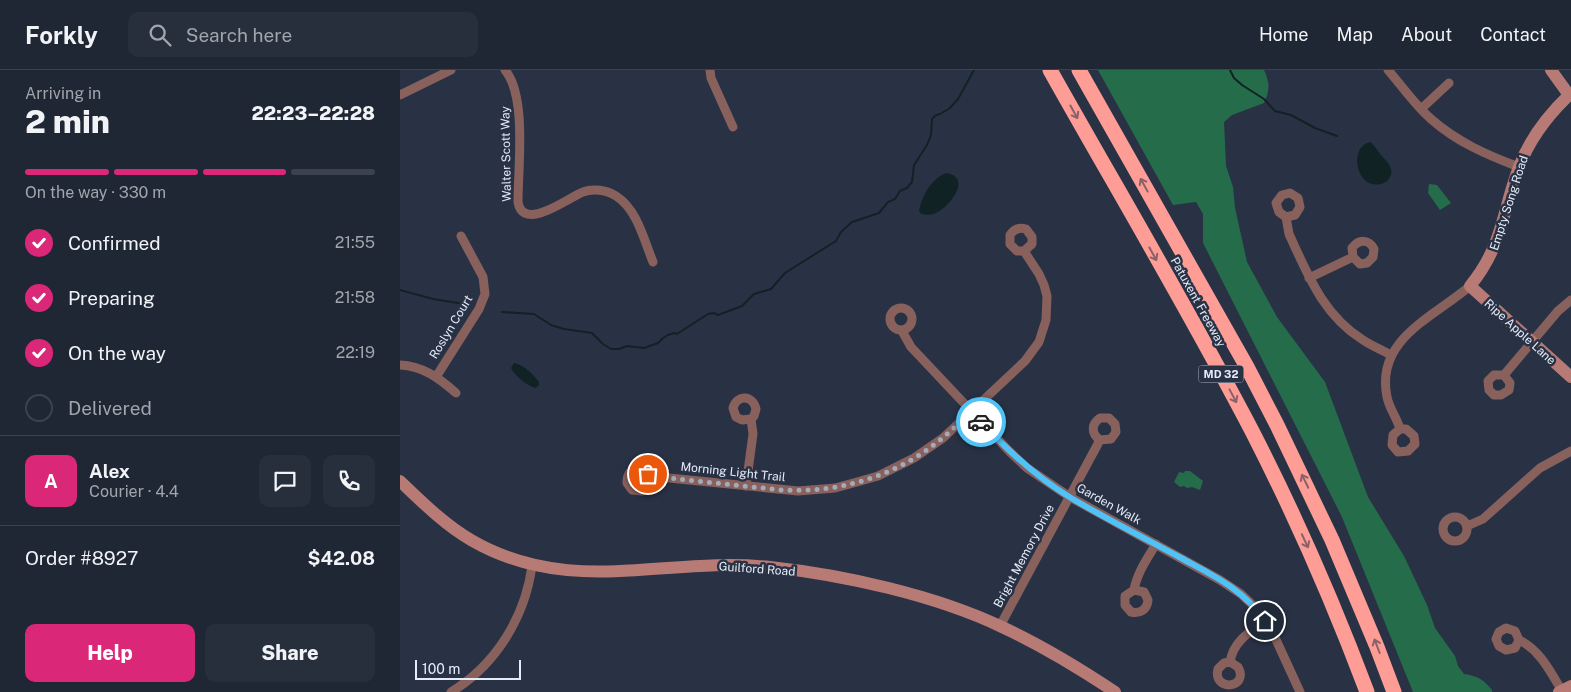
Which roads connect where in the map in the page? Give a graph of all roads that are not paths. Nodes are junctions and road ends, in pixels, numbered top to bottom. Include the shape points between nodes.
1 (451, 70) edge
2 (505, 70) edge
3 (710, 70) edge
4 (1050, 70) edge
5 (1079, 70) edge
6 (1388, 70) edge
7 (1551, 70) edge
8 (1449, 83) dead end
9 (400, 95) edge
10 (1570, 96) edge
11 (1421, 109) junction
12 (733, 127) dead end
13 (1519, 167) junction
14 (1286, 217) dead end
15 (461, 236) dead end
16 (1024, 251) dead end
17 (1353, 257) dead end
18 (653, 262) dead end
19 (1309, 278) junction
20 (1470, 286) junction
21 (1571, 300) edge
22 (902, 331) dead end
23 (1532, 343) junction
24 (1391, 354) junction
25 (400, 365) edge
26 (1504, 375) dead end
27 (436, 376) junction
28 (1571, 378) edge
29 (456, 393) dead end
30 (971, 412) junction
31 (751, 419) dead end
32 (1400, 429) dead end
33 (1100, 440) dead end
34 (1571, 451) edge
35 (649, 476) dead end
36 (400, 481) edge
37 (746, 486) junction
38 (1070, 497) junction
39 (1467, 526) dead end
40 (1156, 544) junction
41 (532, 566) junction
42 (1134, 590) dead end
43 (1265, 621) junction
44 (1000, 626) junction
45 (1519, 640) dead end
46 (1230, 662) dead end
47 (1564, 690) edge
48 (451, 692) edge
49 (1116, 692) edge
50 (1300, 692) edge
51 (1367, 692) edge
52 (1394, 692) edge

1 - 9 street
2 - 18 street, Walter Scott Way via 514,86 519,106 518,202 521,210 533,215 560,206 590,190 615,194 632,212
3 - 12 street via 710,78
4 -> 51 highway, Patuxent Freeway / MD 32 via 1254,434 1323,582
52 -> 5 highway, Patuxent Freeway / MD 32 via 1339,556 1277,425
6 - 11 street
7 - 10 main road
8 - 11 street
10 - 13 main road, Empty Song Road via 1539,128
11 - 13 street via 1466,144
13 - 20 main road, Empty Song Road via 1497,244
14 - 19 street via 1289,234
15 - 27 street, Roslyn Court via 483,277 485,294
16 - 30 street, Morning Light Trail via 1047,296 1043,332 1025,362
17 - 19 street
19 - 24 street via 1317,294 1338,319 1364,340
20 - 23 main road, Ripe Apple Lane
20 - 24 street, Empty Song Road via 1407,334
21 - 23 street
22 - 30 street, Garden Walk via 911,347
23 - 26 street
23 - 28 main road, Ripe Apple Lane
24 - 32 street, Empty Song Road via 1386,390
25 - 27 street via 426,370
27 - 29 street
30 - 37 street, Morning Light Trail via 930,448 878,476 815,490
30 - 38 street, Garden Walk via 1027,468
31 - 37 street via 753,434
33 - 38 street, Bright Memory Drive
34 - 39 street via 1540,468 1483,519
35 - 37 street, Morning Light Trail
36 - 41 main road, Guilford Road via 462,535 498,554
38 - 40 street, Garden Walk
38 - 44 street, Bright Memory Drive
40 - 42 street via 1138,574
40 - 43 street, Garden Walk via 1236,590 1251,602
41 - 44 main road, Guilford Road via 591,573 735,565 789,569 896,590
41 - 48 street via 527,591 510,631 482,668
43 - 46 street via 1238,642
43 - 50 street, Garden Walk
44 - 49 main road, Guilford Road
45 - 47 street via 1538,653

